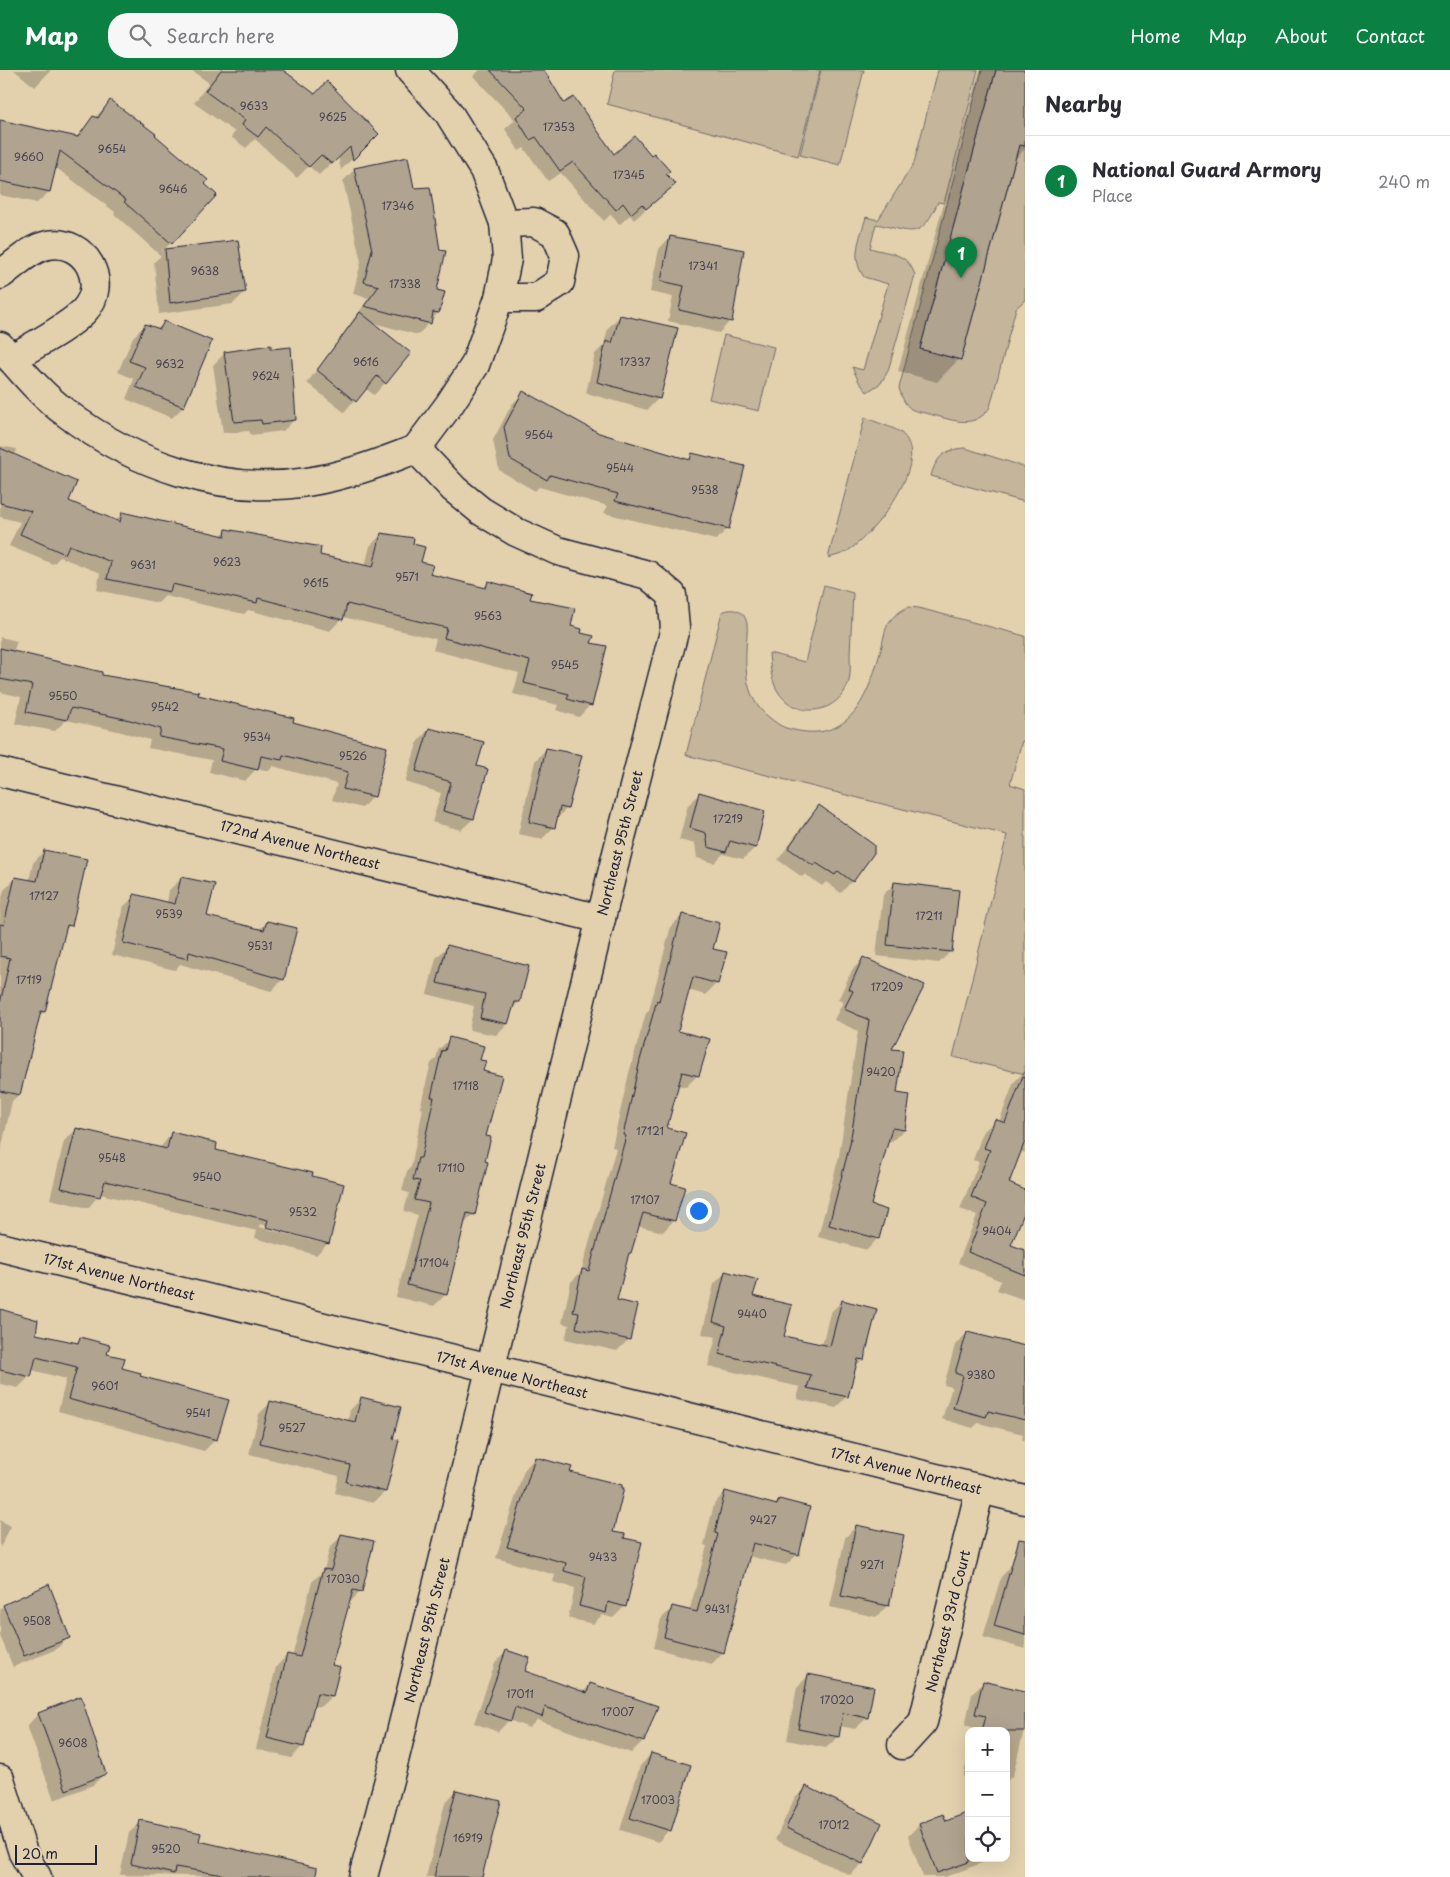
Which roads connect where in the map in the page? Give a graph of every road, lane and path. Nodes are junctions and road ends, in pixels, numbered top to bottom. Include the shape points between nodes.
1 (410, 70) edge
2 (504, 223) junction
3 (0, 275) edge
4 (499, 298) junction
5 (6, 352) edge
6 (416, 449) junction
7 (0, 772) edge
8 (601, 919) junction
9 (0, 1248) edge
10 (490, 1370) junction
11 (980, 1489) junction
12 (1025, 1500) edge
13 (902, 1745) dead end
14 (0, 1779) edge
15 (37, 1877) edge
16 (364, 1877) edge

1 - 2 street via 448,112 484,170
2 - 4 street via 507,259
2 - 4 street via 534,222 555,233 565,256 560,282 536,298
3 - 5 street via 37,248 59,244 70,246 87,260 95,280 94,291 85,310
4 - 6 street via 475,365
5 - 6 street via 64,412 92,432 121,448 186,474 225,482 265,485 306,482 354,472
6 - 8 street, Northeast 95th Street via 454,489 481,511 516,532 558,551 648,575 672,595 676,628
7 - 8 street, 172nd Avenue Northeast
8 - 10 street, Northeast 95th Street
9 - 10 street, 171st Avenue Northeast
10 - 11 street, 171st Avenue Northeast
10 - 16 street, Northeast 95th Street
11 - 12 street, 171st Avenue Northeast
11 - 13 street, Northeast 93rd Court via 923,1722
14 - 15 street via 23,1853

